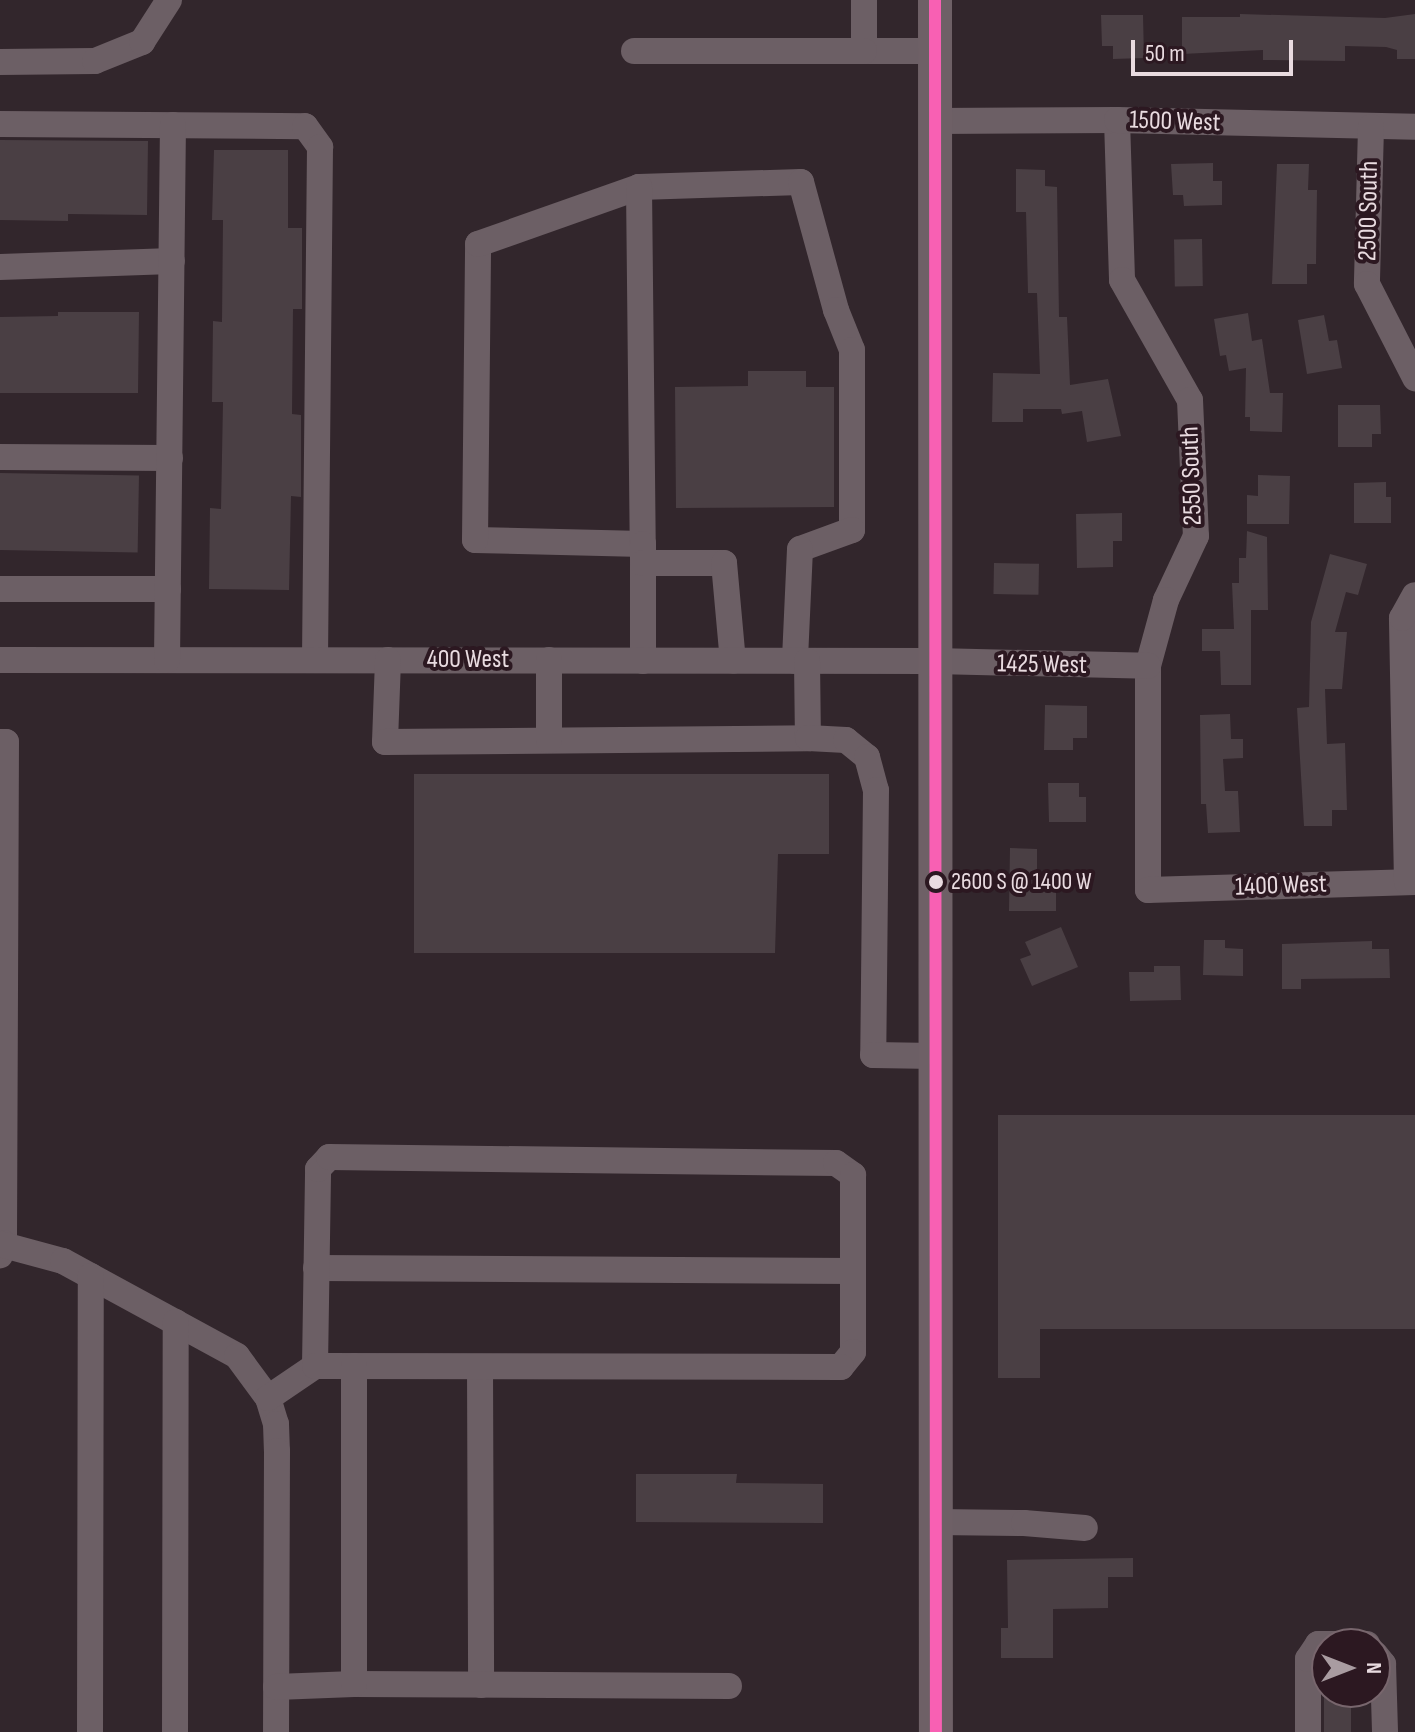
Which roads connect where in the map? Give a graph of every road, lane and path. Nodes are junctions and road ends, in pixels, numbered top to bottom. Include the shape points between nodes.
1 (169, 0) edge
2 (864, 0) edge
3 (935, 0) edge
4 (634, 51) dead end
5 (864, 51) junction
6 (935, 51) junction
7 (0, 62) edge
8 (1117, 120) junction
9 (935, 121) junction
10 (0, 124) edge
11 (173, 125) junction
12 (1371, 127) junction
13 (1415, 127) edge
14 (639, 187) junction
15 (172, 261) junction
16 (0, 267) edge
17 (1415, 378) edge
18 (0, 457) edge
19 (170, 458) junction
20 (643, 554) junction
21 (0, 589) edge
22 (168, 589) junction
23 (1415, 595) edge
24 (0, 660) edge
25 (167, 660) junction
26 (315, 660) junction
27 (388, 660) junction
28 (549, 660) junction
29 (643, 661) junction
30 (733, 661) junction
31 (801, 661) junction
32 (935, 661) junction
33 (1148, 666) junction
34 (808, 738) junction
35 (549, 740) junction
36 (0, 742) edge
37 (1411, 882) edge
38 (1148, 890) joint
39 (935, 1056) junction
40 (1, 1247) edge
41 (316, 1268) junction
42 (853, 1271) junction
43 (91, 1276) junction
44 (176, 1322) junction
45 (315, 1366) junction
46 (354, 1366) junction
47 (480, 1367) junction
48 (268, 1398) junction
49 (936, 1522) junction
50 (1085, 1528) dead end
51 (1311, 1654) edge
52 (354, 1684) junction
53 (481, 1685) junction
54 (729, 1686) dead end
55 (276, 1687) junction
56 (1384, 1708) edge
57 (90, 1732) edge
58 (175, 1732) edge
59 (276, 1732) edge
60 (936, 1732) edge
61 (1308, 1732) edge
62 (1385, 1732) edge

1 - 7 street via 142,42 95,61
2 - 5 street
3 - 6 main road
4 - 5 street
5 - 6 street
6 - 9 main road
8 - 9 street, 1500 West
8 - 12 street, 1500 West
8 - 33 street, 2550 South via 1122,280 1190,400 1196,536 1166,600
9 - 32 main road
10 - 11 street
11 - 15 street
11 - 26 street via 305,126 320,147
12 - 13 street, 1500 West
12 - 17 street, 2500 South via 1367,284
14 - 20 street
14 - 20 street via 478,244 475,540
14 - 31 street via 801,182 852,350 852,530 800,549
15 - 16 street
15 - 19 street
18 - 19 street
19 - 22 street
20 - 29 street
20 - 30 street via 724,563
21 - 22 street
22 - 25 street
23 - 37 street via 1402,618
24 - 25 street, 400 West
25 - 26 street, 400 West
26 - 27 street, 400 West
27 - 28 street, 400 West
27 - 35 street via 385,742
28 - 29 street, 400 West
28 - 35 street
29 - 30 street, 400 West
30 - 31 street, 400 West
31 - 32 street, 400 West
31 - 34 street
32 - 33 street, 1425 West
32 - 39 main road
33 - 38 street, 2550 South
34 - 35 street
34 - 39 street via 846,740 867,757 876,790 873,1055
36 - 40 street via 6,742
37 - 38 street, 1400 West
39 - 49 main road
40 - 43 street via 63,1261
41 - 42 street
41 - 42 street via 318,1169 329,1157 836,1163 853,1175
41 - 45 street
42 - 47 street via 853,1352 841,1367
43 - 44 street
43 - 57 street
44 - 48 street via 237,1356
44 - 58 street
45 - 46 street
45 - 48 street
46 - 47 street
46 - 52 street
47 - 53 street
48 - 55 street via 277,1451
49 - 50 street
49 - 60 main road
51 - 61 street
52 - 53 street
52 - 55 street
53 - 54 street
55 - 59 street
56 - 62 street

